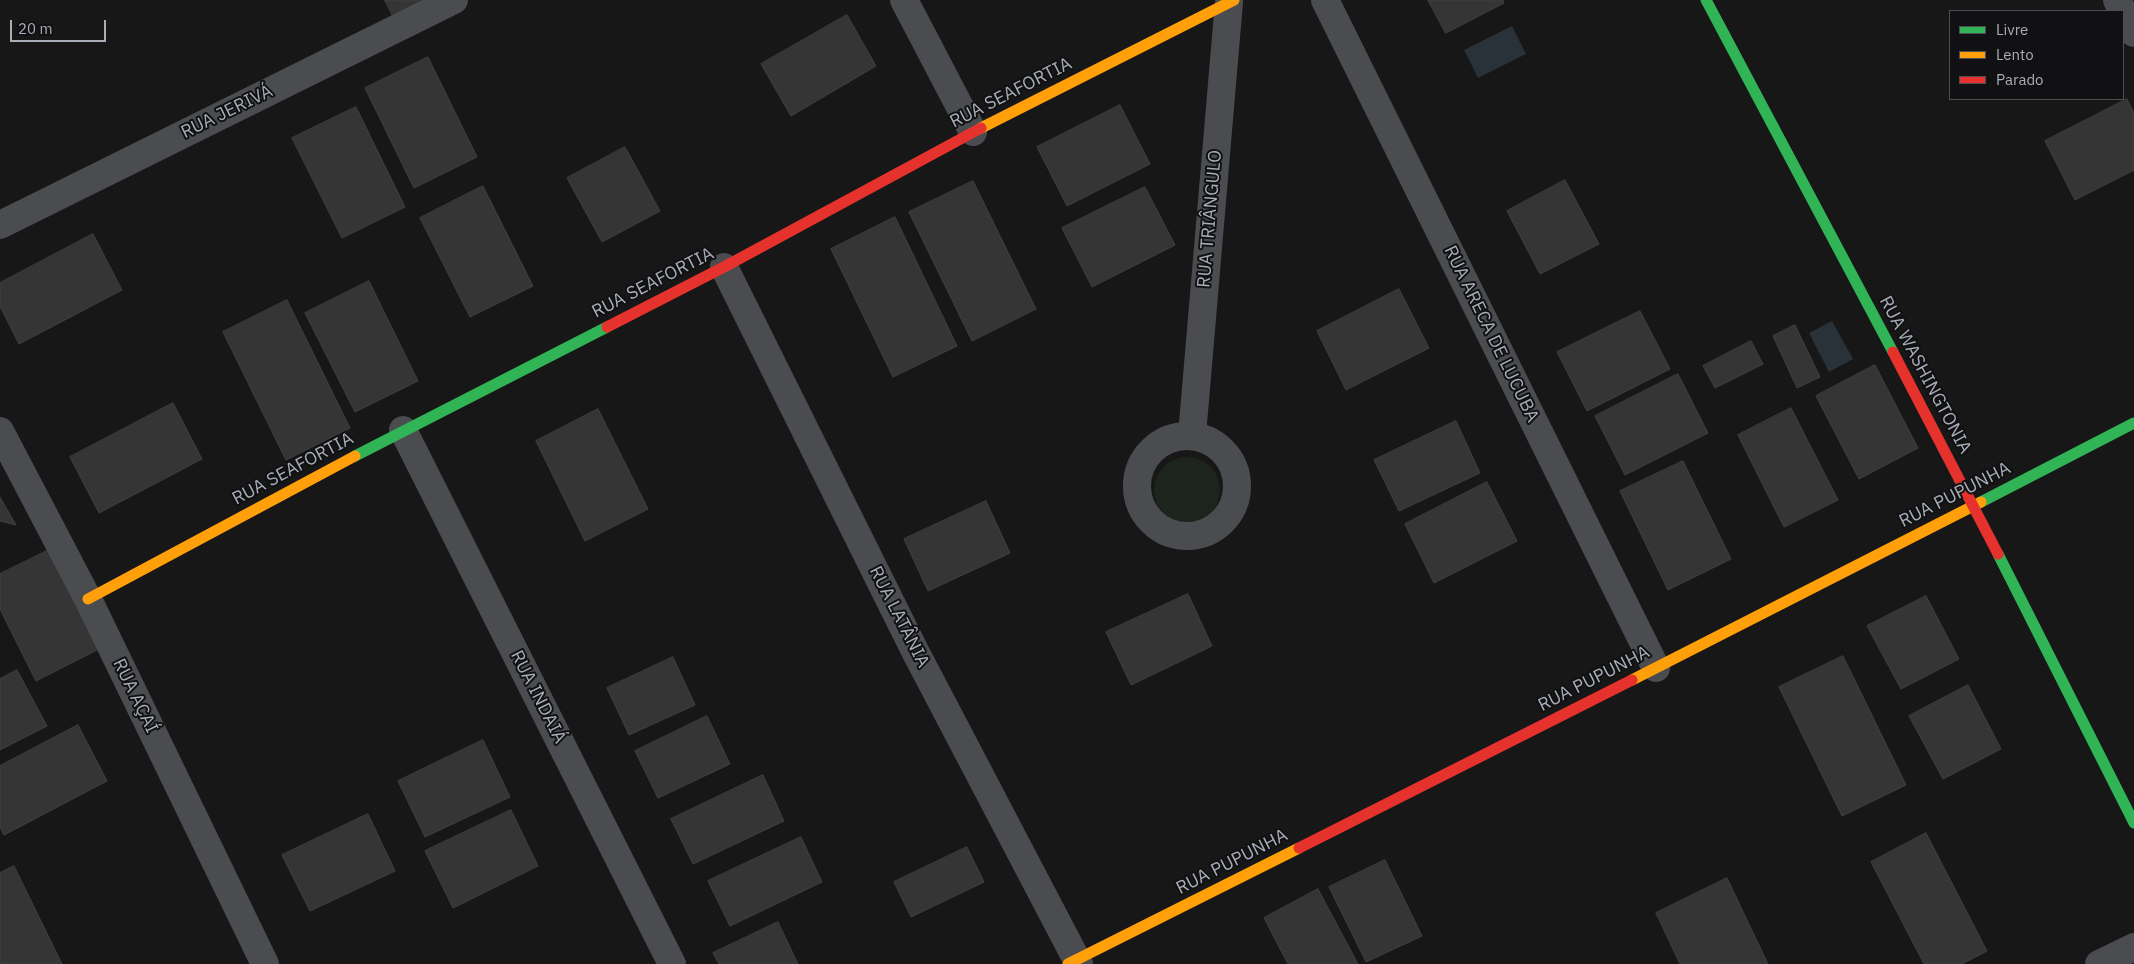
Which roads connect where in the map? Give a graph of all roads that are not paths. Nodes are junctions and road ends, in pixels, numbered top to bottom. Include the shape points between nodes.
1 (454, 0) edge
2 (904, 0) edge
3 (1326, 0) edge
4 (1706, 0) edge
5 (1232, 1) edge
6 (2124, 14) edge
7 (2134, 33) edge
8 (973, 132) junction
9 (0, 225) edge
10 (724, 267) junction
11 (2134, 423) edge
12 (403, 430) junction
13 (0, 431) edge
14 (1192, 435) dead end
15 (1974, 505) junction
16 (88, 598) junction
17 (1656, 668) junction
18 (2134, 824) edge
19 (2134, 947) edge
20 (1075, 963) edge
21 (265, 964) edge
22 (672, 964) edge
23 (2099, 964) edge

1 - 9 street, RUA JERIVÁ
2 - 8 street
3 - 17 street, RUA ARECA DE LUCUBA
4 - 15 street, RUA WASHINGTONIA
5 - 8 street, RUA SEAFORTIA
5 - 14 street, RUA TRIÂNGULO
6 - 7 street
8 - 10 street, RUA SEAFORTIA
10 - 12 street, RUA SEAFORTIA
10 - 20 street, RUA LATÂNIA
11 - 15 street, RUA PUPUNHA
12 - 16 street, RUA SEAFORTIA
12 - 22 street, RUA INDAIÁ
13 - 16 street, RUA AÇAÍ
15 - 17 street, RUA PUPUNHA
15 - 18 street, RUA WASHINGTONIA
16 - 21 street, RUA AÇAÍ
17 - 20 street, RUA PUPUNHA
19 - 23 street

